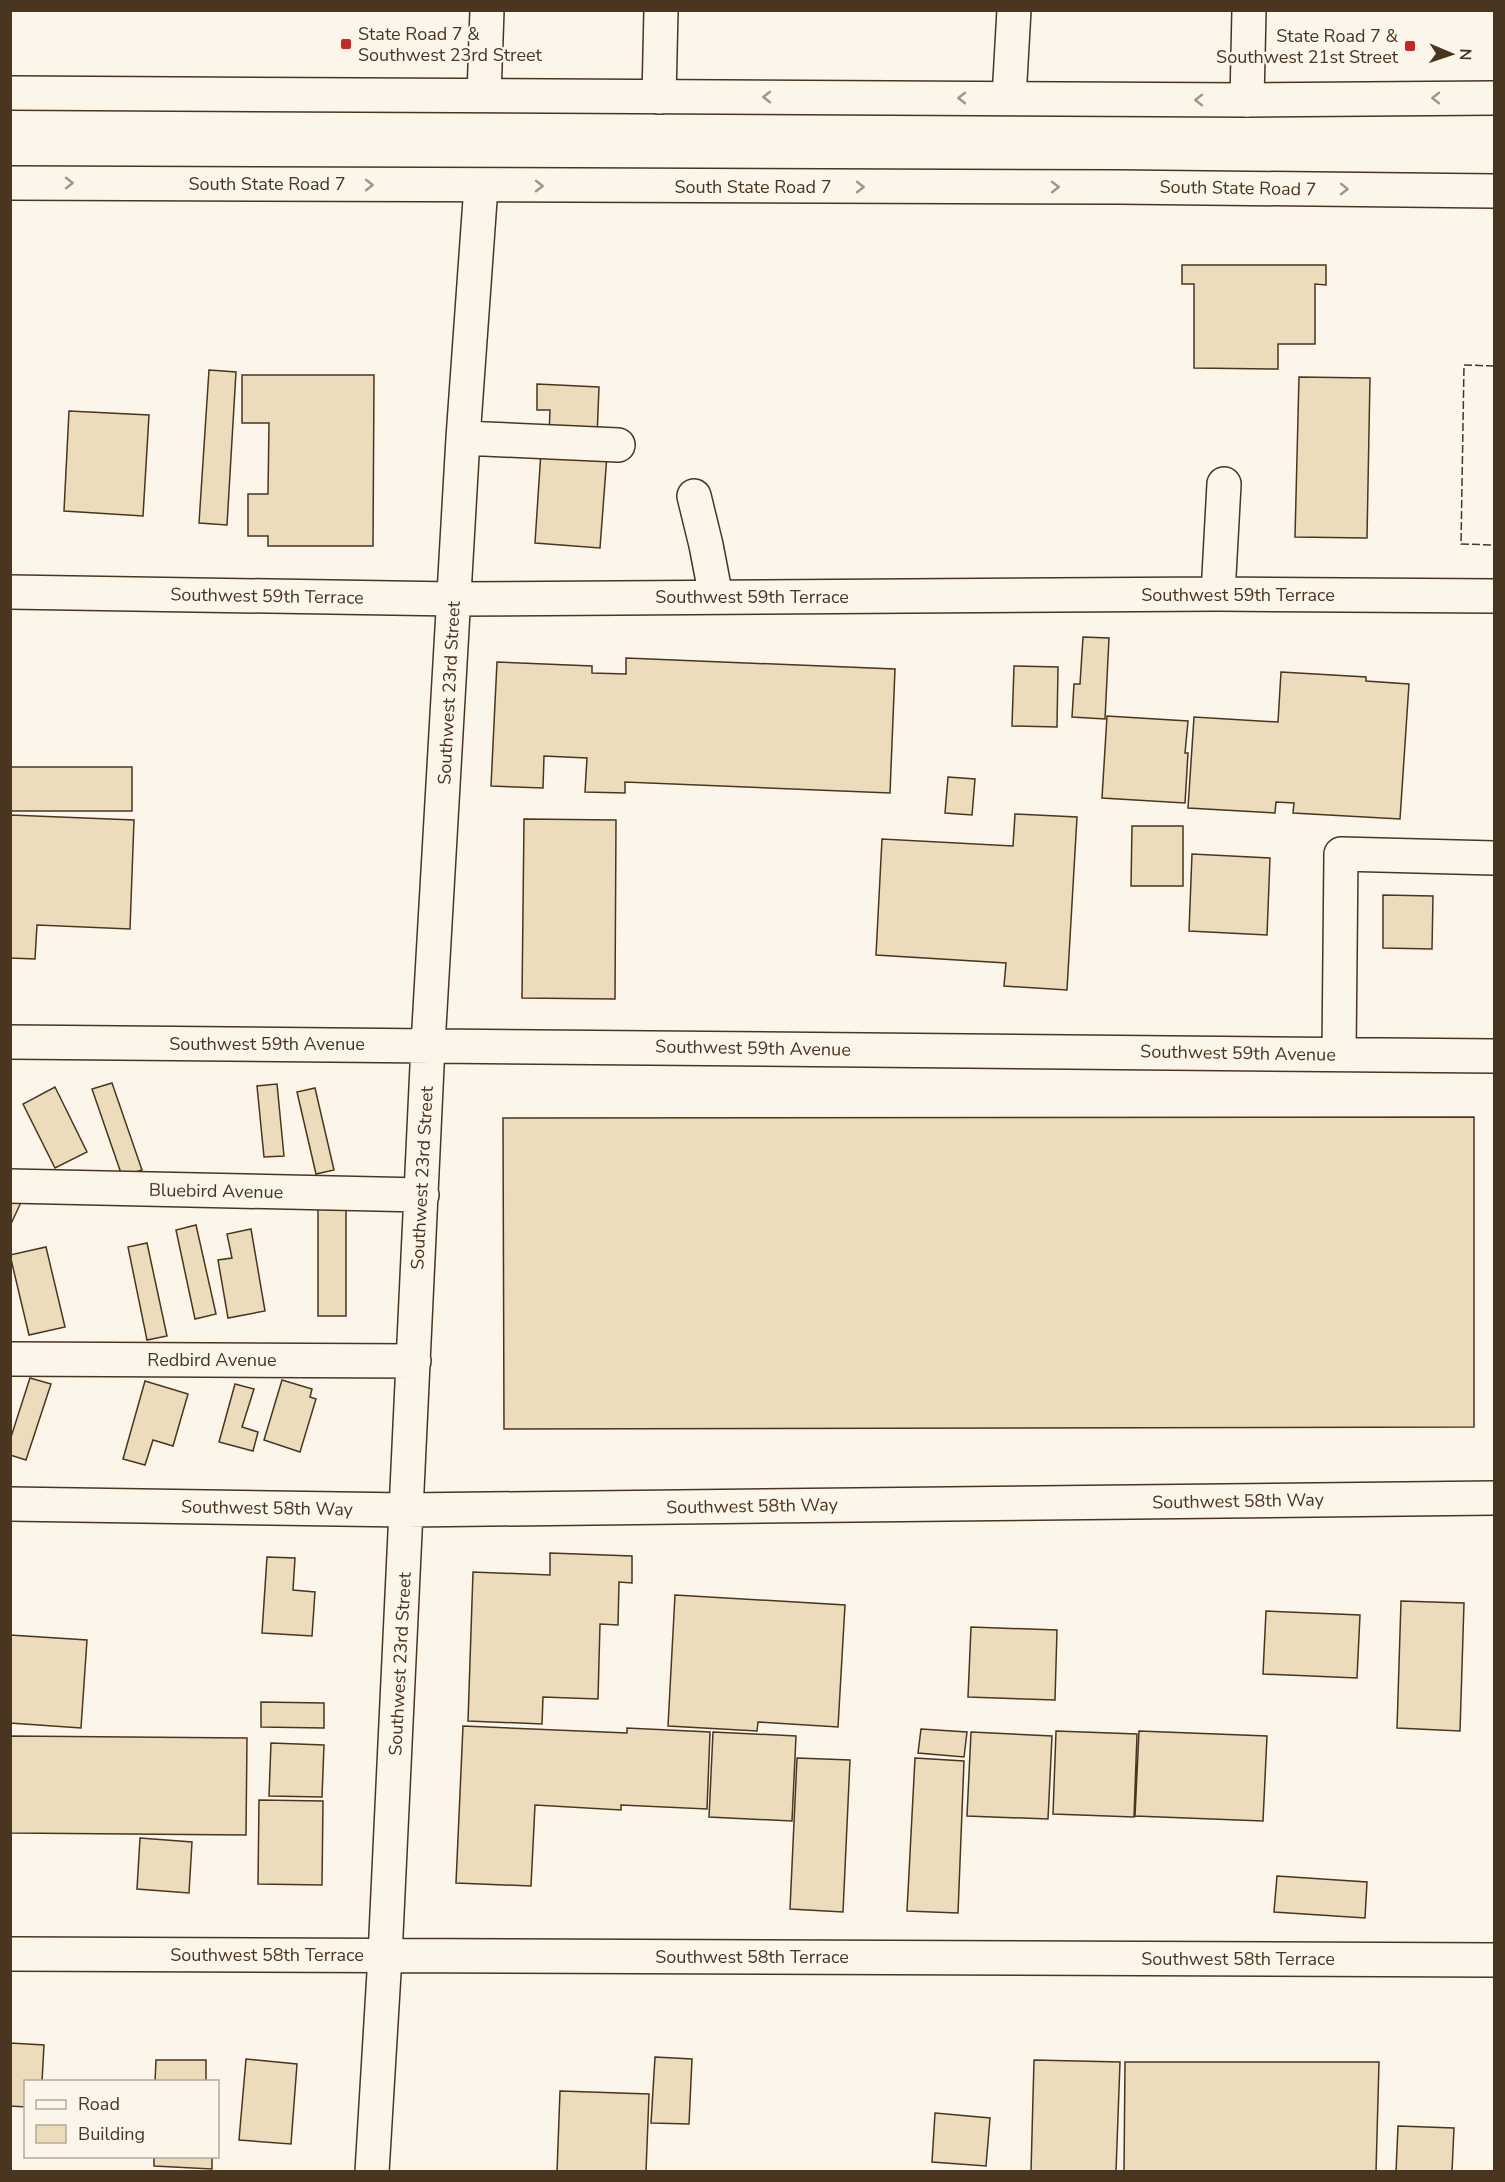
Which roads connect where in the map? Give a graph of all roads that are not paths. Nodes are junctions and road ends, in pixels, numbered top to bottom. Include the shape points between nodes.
1 (487, 10) edge
2 (661, 10) edge
3 (1014, 10) edge
4 (1249, 10) edge
5 (10, 93) edge
6 (484, 95) junction
7 (659, 97) junction
8 (1009, 98) junction
9 (1494, 98) edge
10 (1247, 100) junction
11 (1494, 174) edge
12 (10, 183) edge
13 (481, 186) junction
14 (1460, 191) junction
15 (1494, 191) edge
16 (463, 438) junction
17 (618, 445) dead end
18 (1224, 484) dead end
19 (694, 496) dead end
20 (10, 592) edge
21 (1218, 594) junction
22 (1494, 596) edge
23 (716, 597) junction
24 (454, 599) junction
25 (1494, 858) edge
26 (10, 1042) edge
27 (428, 1045) junction
28 (1339, 1054) junction
29 (1494, 1056) edge
30 (10, 1186) edge
31 (422, 1195) junction
32 (10, 1359) edge
33 (414, 1361) junction
34 (1494, 1498) edge
35 (10, 1504) edge
36 (407, 1510) junction
37 (10, 1954) edge
38 (385, 1956) junction
39 (1494, 1959) edge
40 (372, 2172) edge

1 - 6 street
2 - 7 street
3 - 8 street
4 - 10 street
5 - 6 street
6 - 7 street
8 -> 7 street
10 -> 8 street
9 -> 10 street
11 - 14 street
12 -> 13 street, South State Road 7
13 -> 14 street, South State Road 7
13 - 16 street, Southwest 23rd Street
14 - 15 street, South State Road 7
16 - 17 street
16 - 24 street, Southwest 23rd Street
18 - 21 street
19 - 23 street
20 - 24 street, Southwest 59th Terrace
21 - 22 street, Southwest 59th Terrace
21 - 23 street, Southwest 59th Terrace
23 - 24 street, Southwest 59th Terrace
24 - 27 street, Southwest 23rd Street
25 - 28 street via 1341,854
26 - 27 street, Southwest 59th Avenue
27 - 28 street, Southwest 59th Avenue
27 - 31 street, Southwest 23rd Street
28 - 29 street, Southwest 59th Avenue
30 - 31 street, Bluebird Avenue
31 - 33 street, Southwest 23rd Street
32 - 33 street, Redbird Avenue
33 - 36 street, Southwest 23rd Street
34 - 36 street, Southwest 58th Way
35 - 36 street, Southwest 58th Way
36 - 38 street, Southwest 23rd Street
37 - 38 street, Southwest 58th Terrace
38 - 39 street, Southwest 58th Terrace
38 - 40 street, Southwest 23rd Street

